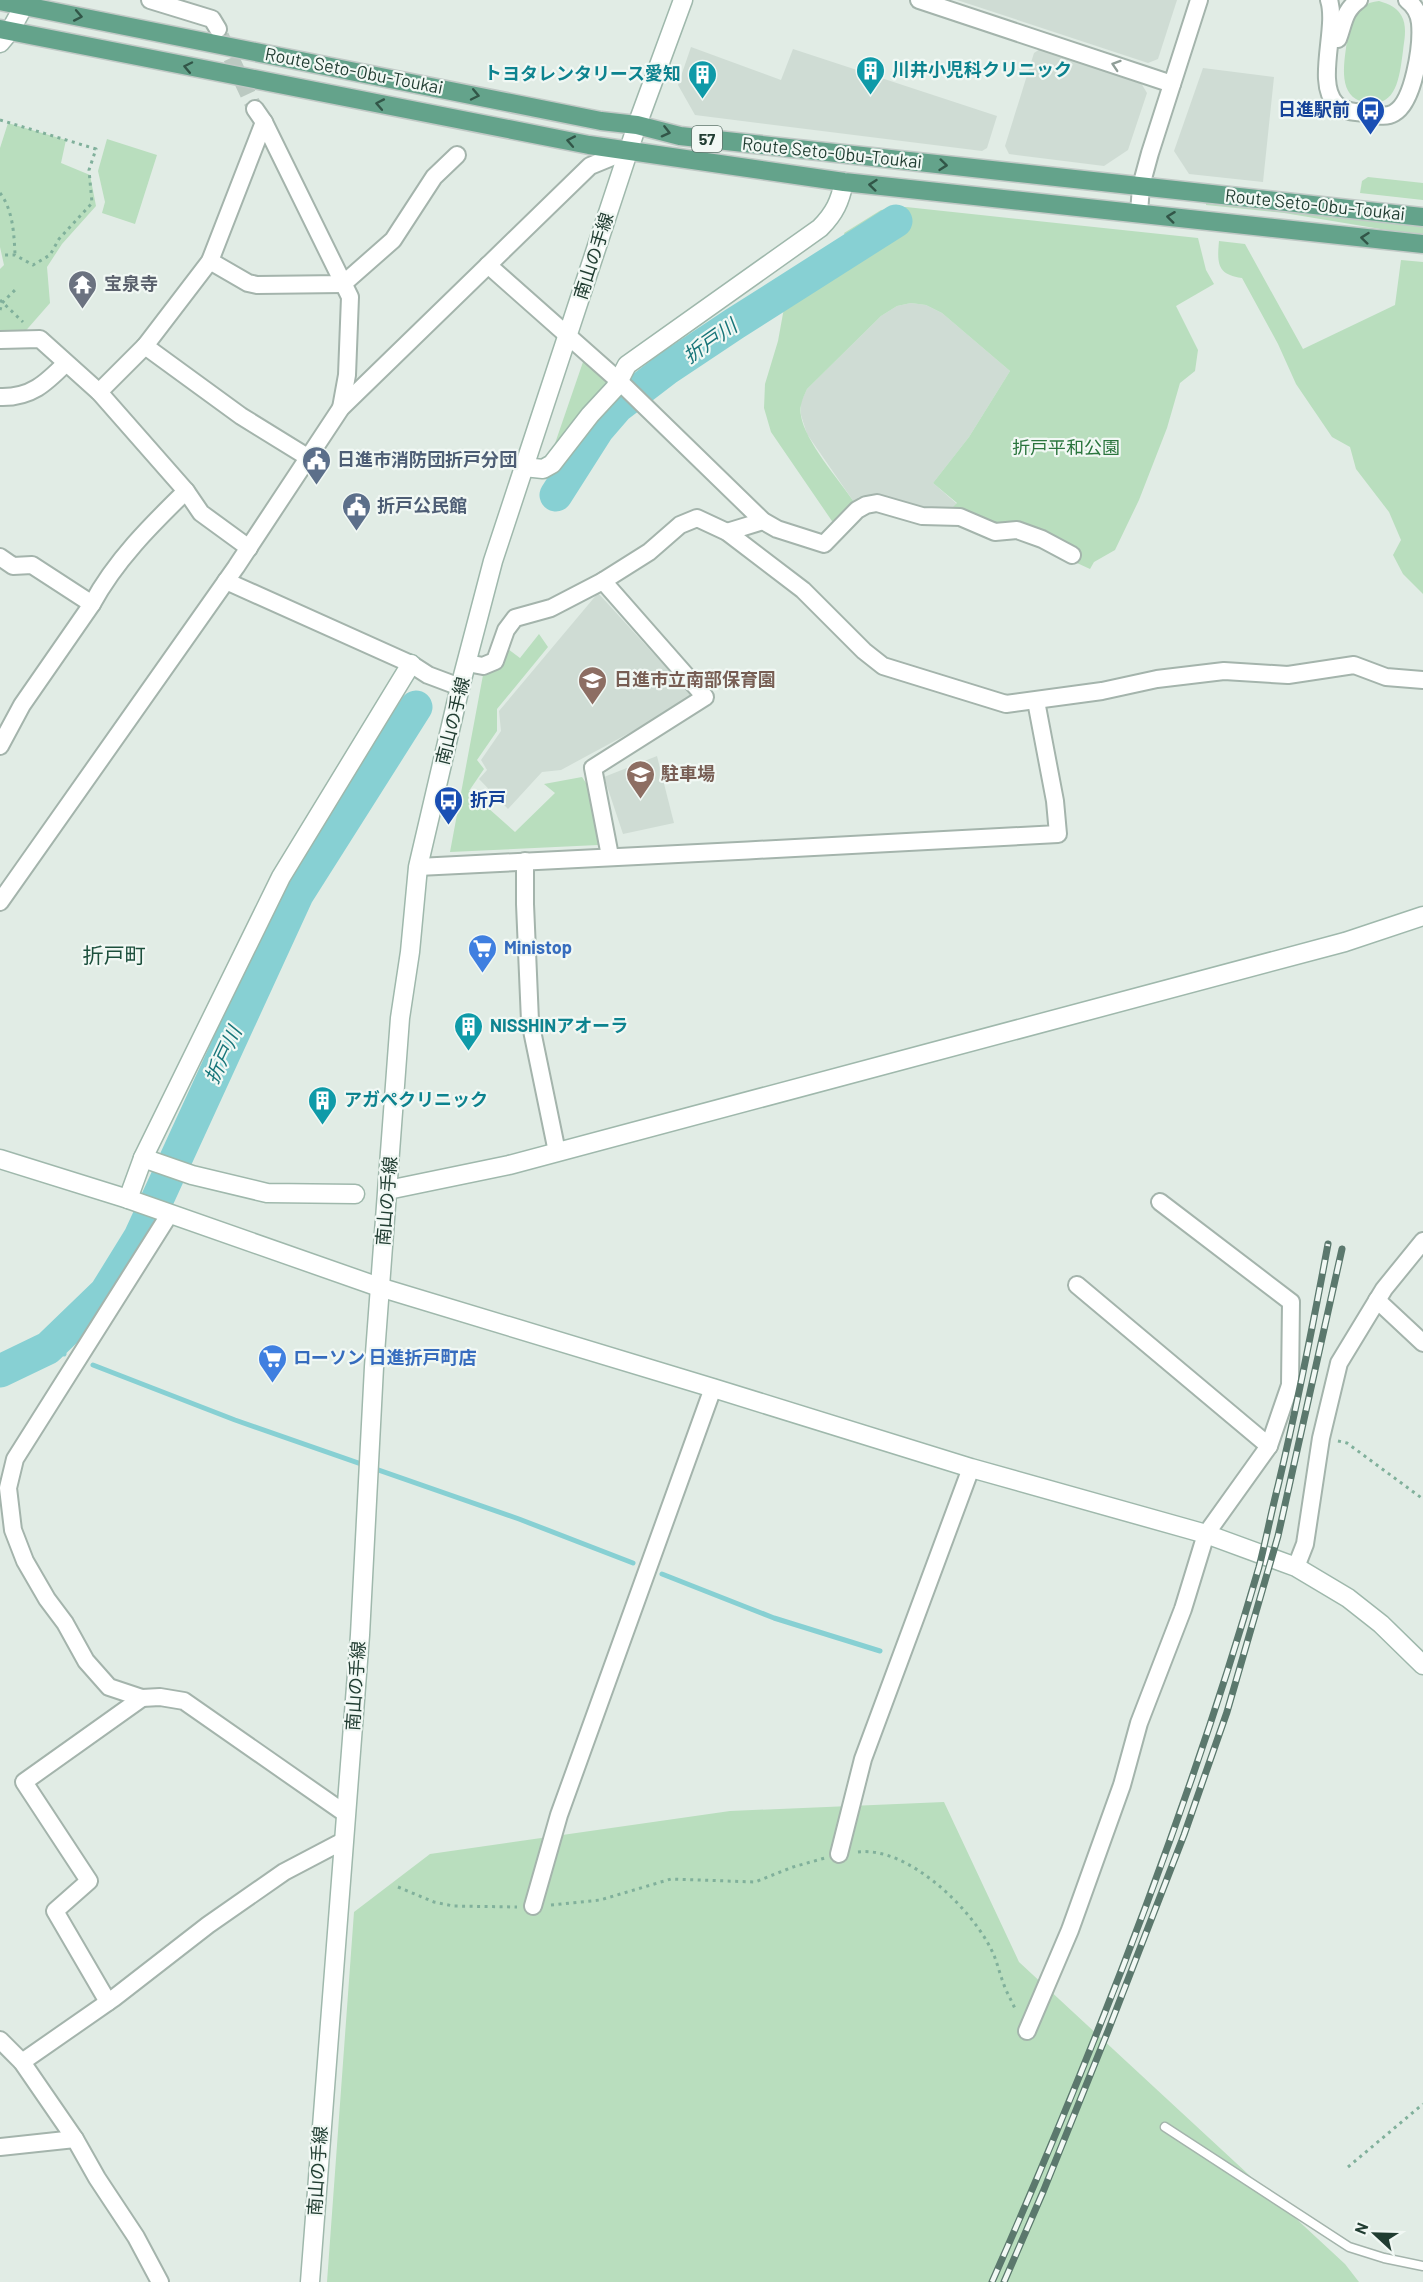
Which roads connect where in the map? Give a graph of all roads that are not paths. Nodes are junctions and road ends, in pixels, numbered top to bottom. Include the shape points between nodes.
1 (150, 0) edge
2 (683, 0) edge
3 (919, 0) edge
4 (1199, 0) edge
5 (1329, 0) edge
6 (1359, 0) edge
7 (1407, 0) edge
8 (0, 1) edge
9 (25, 3) edge
10 (218, 29) tunnel mouth
11 (3, 34) edge
12 (1329, 59) junction
13 (1172, 84) junction
14 (637, 125) junction
15 (629, 150) junction
16 (457, 155) dead end
17 (844, 182) junction
18 (1141, 186) junction
19 (1138, 213) junction
20 (1423, 217) edge
21 (1423, 244) edge
22 (210, 261) junction
23 (488, 265) junction
24 (344, 284) junction
25 (568, 335) junction
26 (0, 340) edge
27 (145, 346) junction
28 (66, 363) junction
29 (621, 384) junction
30 (99, 392) junction
31 (0, 397) edge
32 (341, 408) junction
33 (309, 458) junction
34 (524, 467) junction
35 (186, 491) junction
36 (763, 521) junction
37 (726, 532) junction
38 (249, 548) junction
39 (1072, 555) dead end
40 (0, 557) edge
41 (226, 581) junction
42 (603, 581) junction
43 (92, 604) junction
44 (467, 663) junction
45 (411, 664) junction
46 (1423, 680) edge
47 (460, 687) junction
48 (1036, 701) junction
49 (0, 746) edge
50 (610, 856) junction
51 (525, 861) junction
52 (418, 867) junction
53 (0, 902) edge
54 (1423, 916) edge
55 (557, 1152) junction
56 (143, 1158) junction
57 (0, 1159) edge
58 (388, 1190) junction
59 (355, 1194) dead end
60 (128, 1199) junction
61 (1160, 1202) dead end
62 (168, 1215) junction
63 (1423, 1241) edge
64 (1077, 1285) dead end
65 (379, 1287) junction
66 (1377, 1300) junction
67 (1423, 1343) edge
68 (713, 1388) junction
69 (1269, 1446) junction
70 (971, 1468) junction
71 (1206, 1534) junction
72 (1296, 1567) junction
73 (1423, 1665) edge
74 (142, 1698) junction
75 (346, 1814) junction
76 (343, 1840) junction
77 (839, 1854) road end
78 (532, 1906) road end
79 (108, 2002) junction
80 (1027, 2031) road end
81 (0, 2040) edge
82 (22, 2062) junction
83 (1165, 2127) dead end
84 (75, 2139) junction
85 (0, 2147) edge
86 (1423, 2266) edge
87 (156, 2280) edge
88 (310, 2282) edge

1 - 10 street via 212,19
2 - 14 street, 南山の手線
13 -> 3 street
4 - 13 street
5 - 12 street
6 - 12 street via 1343,18
7 - 12 street via 1419,17 1420,35 1413,83 1408,99 1398,110 1385,116 1348,111 1336,104 1327,85
8 - 9 main road, Route Seto-Obu-Toukai / 57
9 - 11 street
9 -> 14 main road, Route Seto-Obu-Toukai / 57 via 601,121
15 -> 11 main road, Route Seto-Obu-Toukai / 57
13 - 18 street
14 - 15 street, 南山の手線
14 -> 18 main road, Route Seto-Obu-Toukai / 57 via 692,137
15 - 17 main road, Route Seto-Obu-Toukai / 57
15 - 23 street via 590,166
15 - 25 street, 南山の手線
16 - 24 street via 434,177 393,240
19 -> 17 main road, Route Seto-Obu-Toukai / 57
17 - 29 street via 832,216 820,228 627,365
18 - 19 street
18 - 20 main road, Route Seto-Obu-Toukai / 57
21 -> 19 main road, Route Seto-Obu-Toukai / 57
22 - 24 street via 257,285
22 - 24 street via 260,115
22 - 27 street
23 - 25 street
23 - 32 street
24 - 32 street via 350,297 347,375
25 - 29 street
25 - 34 street, 南山の手線
26 - 28 street via 40,339
27 - 30 street
27 - 33 street via 241,416
28 - 30 street
28 - 31 street via 40,388
29 - 34 street via 590,415 552,464 543,470
29 - 36 street
30 - 35 street
32 - 33 street
33 - 38 street
34 - 44 street, 南山の手線 via 493,561
35 - 38 street via 201,513
35 - 43 street via 133,545
36 - 37 street
36 - 39 street via 824,544 857,510 877,503 922,516 960,517 995,532 1017,530
37 - 42 street via 697,518 680,525 649,552
37 - 48 street via 803,590 883,666 1006,704
38 - 41 street
40 - 43 street via 13,566 32,565
41 - 45 street
41 - 53 street
42 - 44 street via 551,608 515,618 506,630 495,661 483,666
42 - 50 street via 705,697 593,768
43 - 49 street via 22,705
44 - 47 street, 南山の手線
45 - 47 street
45 - 56 street via 281,877
46 - 48 street via 1386,677 1354,665 1288,675 1224,671
47 - 52 street, 南山の手線
48 - 50 street via 1058,834
50 - 51 street
51 - 52 street
51 - 55 street via 530,1021
52 - 58 street, 南山の手線 via 400,1018
54 - 55 street via 1345,942
55 - 58 street
56 - 59 street via 192,1175 267,1193
56 - 60 street
57 - 60 street
58 - 65 street, 南山の手線
60 - 62 street
61 - 69 street via 1291,1302 1290,1385
62 - 65 street
62 - 74 street via 15,1459 8,1488 13,1530 46,1599 86,1661 109,1687
63 - 66 street
64 - 69 street
65 - 68 street
65 - 75 street, 南山の手線
66 - 67 street
66 - 72 street via 1339,1363 1321,1438 1305,1544
68 - 70 street
68 - 78 street via 559,1815
69 - 71 street
70 - 71 street
70 - 77 street via 863,1759
71 - 72 street
71 - 80 street via 1184,1609 1139,1723 1122,1785 1070,1930
72 - 73 street via 1348,1598
74 - 75 street via 184,1701
74 - 79 street via 24,1782 89,1881 55,1911
75 - 76 street, 南山の手線
76 - 79 street via 284,1872
76 - 88 street, 南山の手線
79 - 82 street
81 - 82 street
82 - 84 street
83 - 86 lane via 1349,2247
84 - 85 street
84 - 87 street via 136,2237

